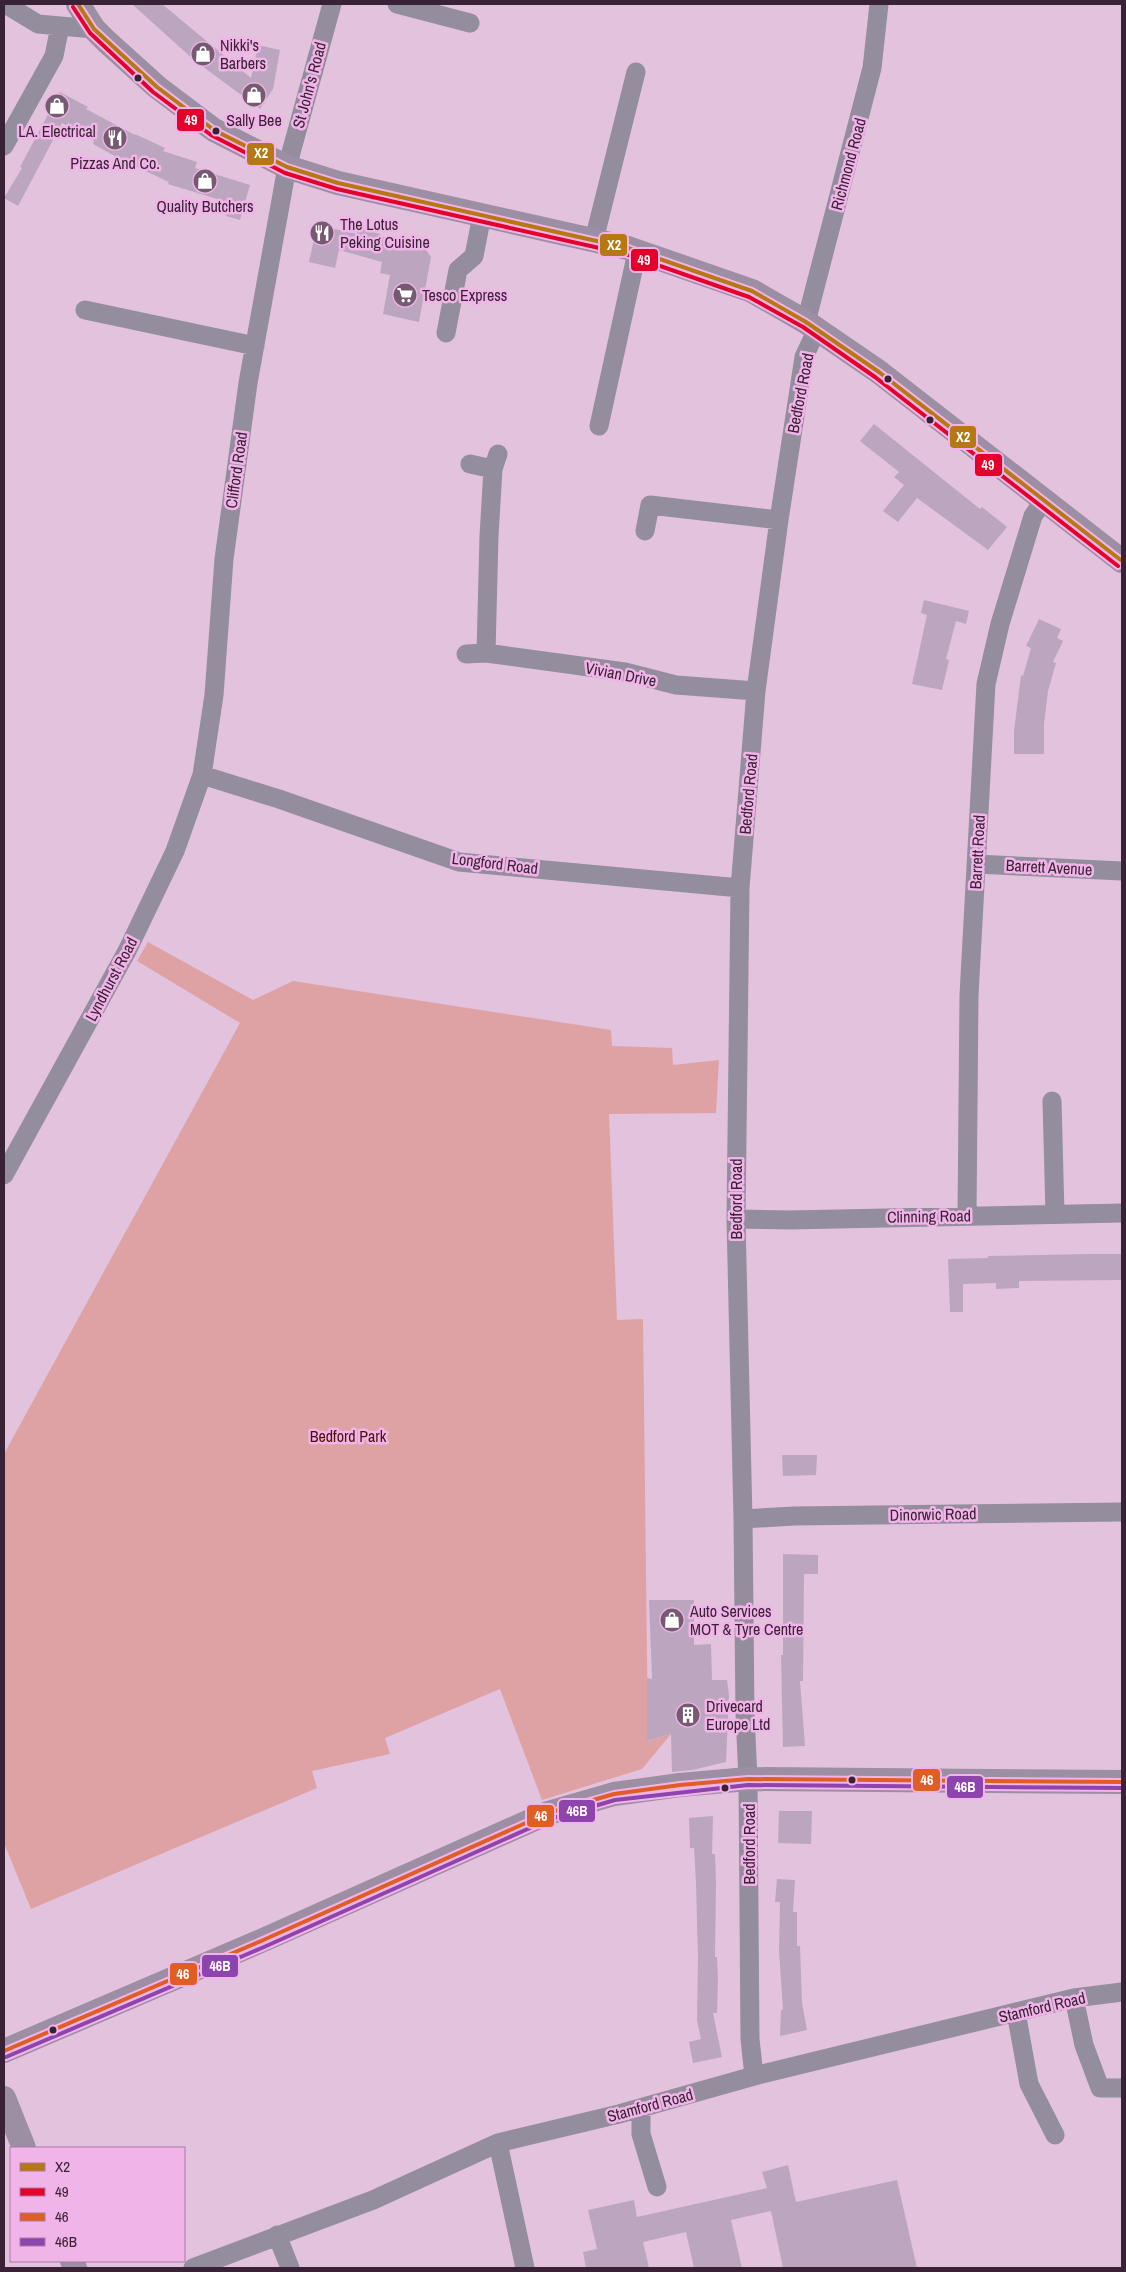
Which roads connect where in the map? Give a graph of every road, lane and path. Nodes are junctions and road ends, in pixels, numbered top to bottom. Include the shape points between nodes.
1 (5, 4) edge
2 (78, 4) edge
3 (332, 4) edge
4 (397, 4) edge
5 (879, 4) edge
6 (470, 23) dead end
7 (60, 26) junction
8 (94, 29) junction
9 (636, 72) dead end
10 (4, 146) edge
11 (287, 166) junction
12 (482, 215) junction
13 (594, 240) junction
14 (637, 252) junction
15 (85, 310) dead end
16 (812, 326) junction
17 (446, 333) dead end
18 (254, 346) junction
19 (599, 426) dead end
20 (470, 464) dead end
21 (1044, 500) junction
22 (779, 520) junction
23 (646, 531) dead end
24 (1122, 561) edge
25 (486, 653) junction
26 (466, 654) dead end
27 (756, 691) junction
28 (202, 775) junction
29 (976, 864) junction
30 (1122, 870) edge
31 (740, 888) junction
32 (1052, 1101) dead end
33 (4, 1175) edge
34 (1122, 1213) edge
35 (1055, 1214) junction
36 (967, 1215) junction
37 (736, 1219) junction
38 (1122, 1512) edge
39 (743, 1519) junction
40 (748, 1779) junction
41 (1122, 1782) edge
42 (1122, 1992) edge
43 (1074, 1998) junction
44 (1016, 2012) junction
45 (4, 2051) edge
46 (754, 2076) junction
47 (1122, 2088) edge
48 (4, 2098) edge
49 (641, 2108) junction
50 (1055, 2135) dead end
51 (498, 2143) junction
52 (24, 2147) edge
53 (657, 2187) dead end
54 (277, 2235) junction
55 (193, 2268) edge
56 (290, 2268) edge
57 (525, 2268) edge

1 - 7 street via 38,24
2 - 8 main road
3 - 11 street, St John's Road
4 - 6 street
5 - 16 street, Richmond Road via 872,68
7 - 8 street
7 - 10 street via 54,56
8 - 11 main road via 157,87 214,130
9 - 13 street
11 - 12 main road via 338,183
11 - 18 street, Clifford Road
12 - 13 main road
12 - 17 street via 474,256 458,270
13 - 14 main road
14 - 16 main road via 752,291
14 - 19 street
15 - 18 street
16 - 21 main road via 879,372
16 - 22 street, Bedford Road via 804,357
18 - 28 street, Clifford Road via 224,559 214,695
20 - 25 street via 496,461
21 - 24 main road
21 - 29 street, Barrett Road via 1033,516 1000,624 986,684
22 - 23 street via 650,505
22 - 27 street, Bedford Road
25 - 26 street, Vivian Drive
25 - 27 street, Vivian Drive via 625,672 676,686
27 - 31 street, Bedford Road
28 - 31 street, Longford Road via 279,798 459,862
28 - 33 street, Lyndhurst Road via 175,851 127,951
29 - 30 street, Barrett Avenue
29 - 36 street, Barrett Road via 969,995
31 - 37 street, Bedford Road
32 - 35 street
34 - 35 street, Clinning Road
35 - 36 street, Clinning Road
36 - 37 street, Clinning Road
37 - 39 street, Bedford Road
38 - 39 street, Dinorwic Road
39 - 40 street, Bedford Road
40 - 41 main road
40 - 45 main road via 614,1794 548,1813
40 - 46 street, Bedford Road via 750,2039
42 - 43 street, Stamford Road
43 - 44 street, Stamford Road
43 - 47 street via 1084,2045 1100,2088
44 - 46 street, Stamford Road
44 - 50 street via 1032,2093
46 - 49 street, Stamford Road
48 - 52 main road
49 - 51 street, Stamford Road
49 - 53 street via 641,2134
51 - 54 street, Stamford Road via 375,2205
51 - 57 street
54 - 55 street, Stamford Road
54 - 56 street

